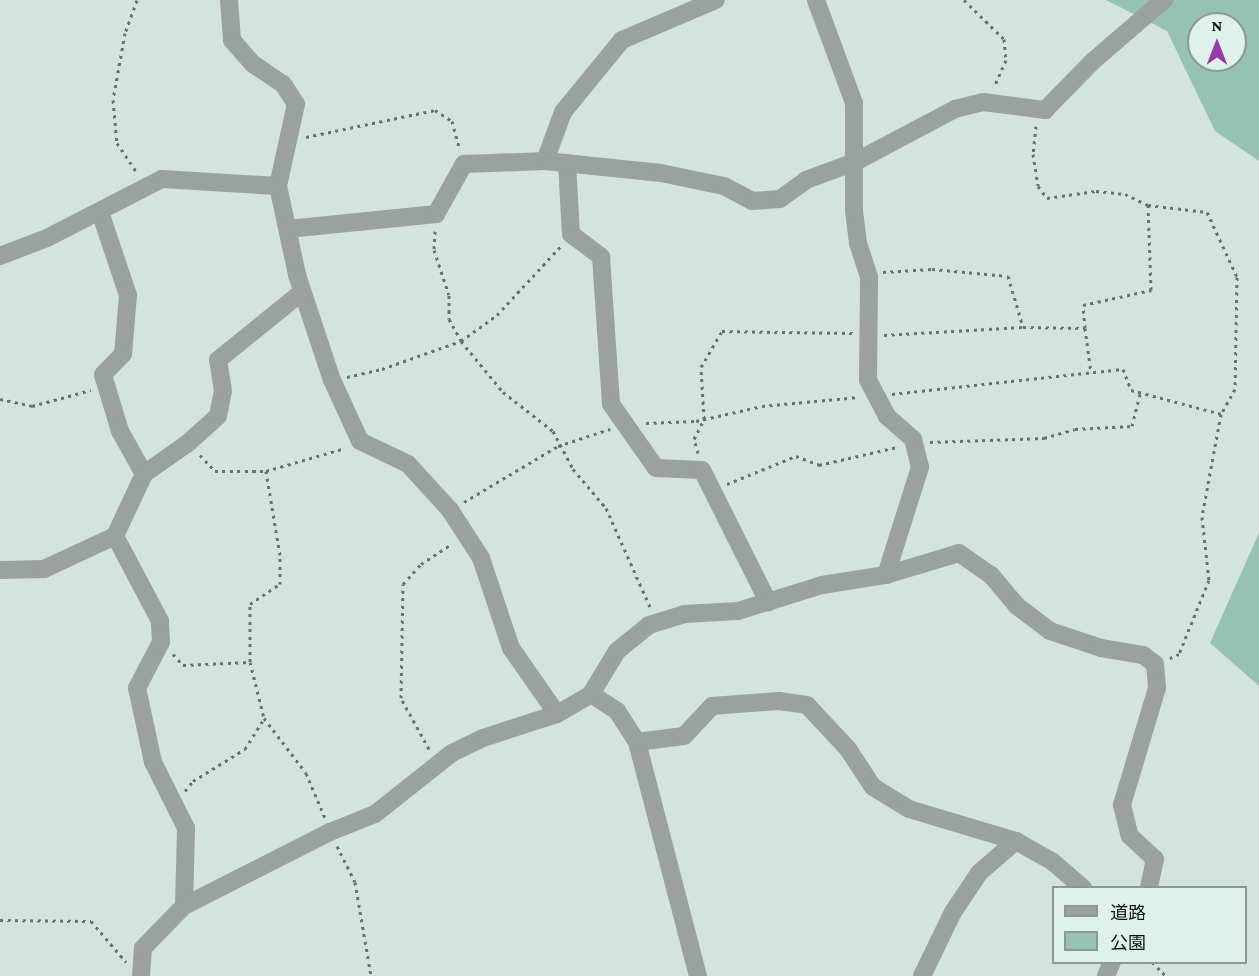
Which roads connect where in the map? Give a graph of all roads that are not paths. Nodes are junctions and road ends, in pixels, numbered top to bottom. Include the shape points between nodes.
1 (229, 0) edge
2 (716, 0) edge
3 (816, 0) edge
4 (1164, 0) edge
5 (694, 4) edge
6 (545, 161) junction
7 (855, 162) junction
8 (567, 163) junction
9 (278, 186) junction
10 (100, 212) junction
11 (288, 229) junction
12 (0, 256) edge
13 (302, 292) junction
14 (144, 474) junction
15 (115, 536) junction
16 (0, 570) edge
17 (886, 574) junction
18 (768, 602) junction
19 (591, 694) junction
20 (557, 714) junction
21 (637, 742) junction
22 (1016, 841) junction
23 (1081, 886) edge
24 (1149, 886) edge
25 (184, 906) junction
26 (136, 972) edge
27 (698, 976) edge
28 (922, 976) edge

1 - 9 street via 232,40 253,64 282,84 296,104
2 - 5 street
3 - 7 street via 854,103
4 - 7 street via 1093,61 1045,110 987,103 955,109
5 - 6 street via 622,40 562,112
6 - 8 street
6 - 11 street via 464,164 436,214
7 - 8 street via 806,180 780,199 753,201 724,186 661,173
7 - 17 street via 854,211 868,274 868,380 887,416 914,442 920,467
8 - 18 street via 571,234 601,257 611,404 656,468 702,470
9 - 10 street via 162,179
9 - 11 street
10 - 12 street
10 - 14 street via 128,295 123,354 103,375 120,431
11 - 13 street
13 - 14 street via 219,360 223,391 218,416
13 - 20 street via 332,380 360,441 408,464 466,534 481,558 511,648
14 - 15 street
15 - 16 street via 44,569
15 - 25 street via 160,621 161,642 136,688 153,762 186,828
17 - 18 street via 822,585
17 - 24 street via 958,553 991,575 1017,606 1050,631 1101,648 1143,655 1155,664 1157,688 1122,805 1130,836 1155,859
18 - 19 street via 738,611 684,614 657,623 617,651
19 - 20 street
19 - 21 street via 617,711
20 - 25 street via 483,738 437,764 375,814 330,832
21 - 22 street via 684,736 712,706 779,700 807,705 848,749 873,787 909,808
21 - 27 street
22 - 23 street via 1053,862
22 - 28 street via 979,873 953,912
25 - 26 street via 143,948

